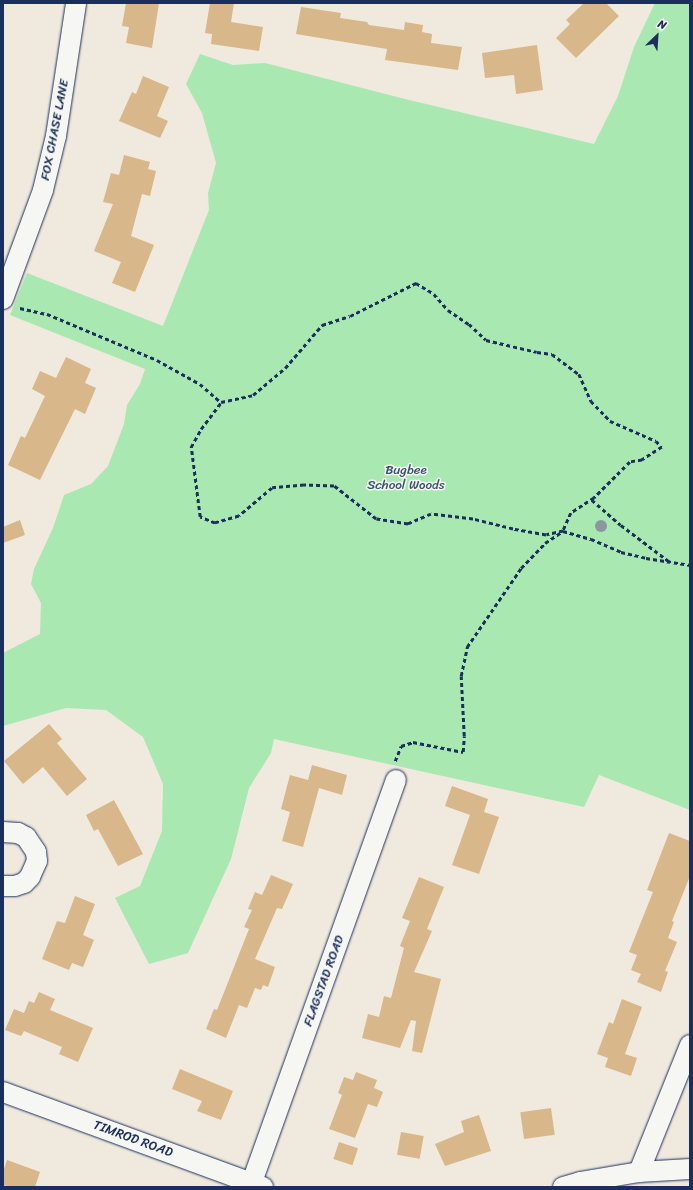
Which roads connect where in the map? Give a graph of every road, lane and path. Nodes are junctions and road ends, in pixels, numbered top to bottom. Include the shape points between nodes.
1 (76, 3) edge
2 (11, 304) edge
3 (221, 402) junction
4 (592, 500) junction
5 (563, 531) junction
6 (671, 562) junction
7 (690, 565) edge
8 (396, 780) joint
9 (3, 832) edge
10 (3, 886) edge
11 (690, 1045) edge
12 (3, 1092) edge
13 (690, 1170) edge
14 (639, 1172) junction
15 (258, 1185) edge
16 (564, 1187) edge

1 - 2 street, FOX CHASE LANE via 56,136
2 - 3 path via 47,314 157,360 200,384
3 - 4 path via 253,395 285,368 322,325 350,316 416,283 434,294 448,310 469,324 486,340 552,354 578,374 591,401 610,421 656,441 662,447 642,460 630,462
3 - 5 path via 191,447 200,517 215,523 239,516 272,488 304,485 334,486 376,519 408,524 431,514 472,519 546,535
4 - 5 path via 571,513
4 - 6 path
5 - 6 path via 591,539 621,552
5 - 8 path via 545,543 521,568 467,647 461,676 464,736 462,752 413,742 401,746 395,760
6 - 7 path
8 - 15 street, FLAGSTAD ROAD
9 - 10 street via 18,833 26,837 36,852 37,861 30,877 24,883
11 - 14 street
12 - 15 street, TIMROD ROAD
13 - 14 street
14 - 16 street

